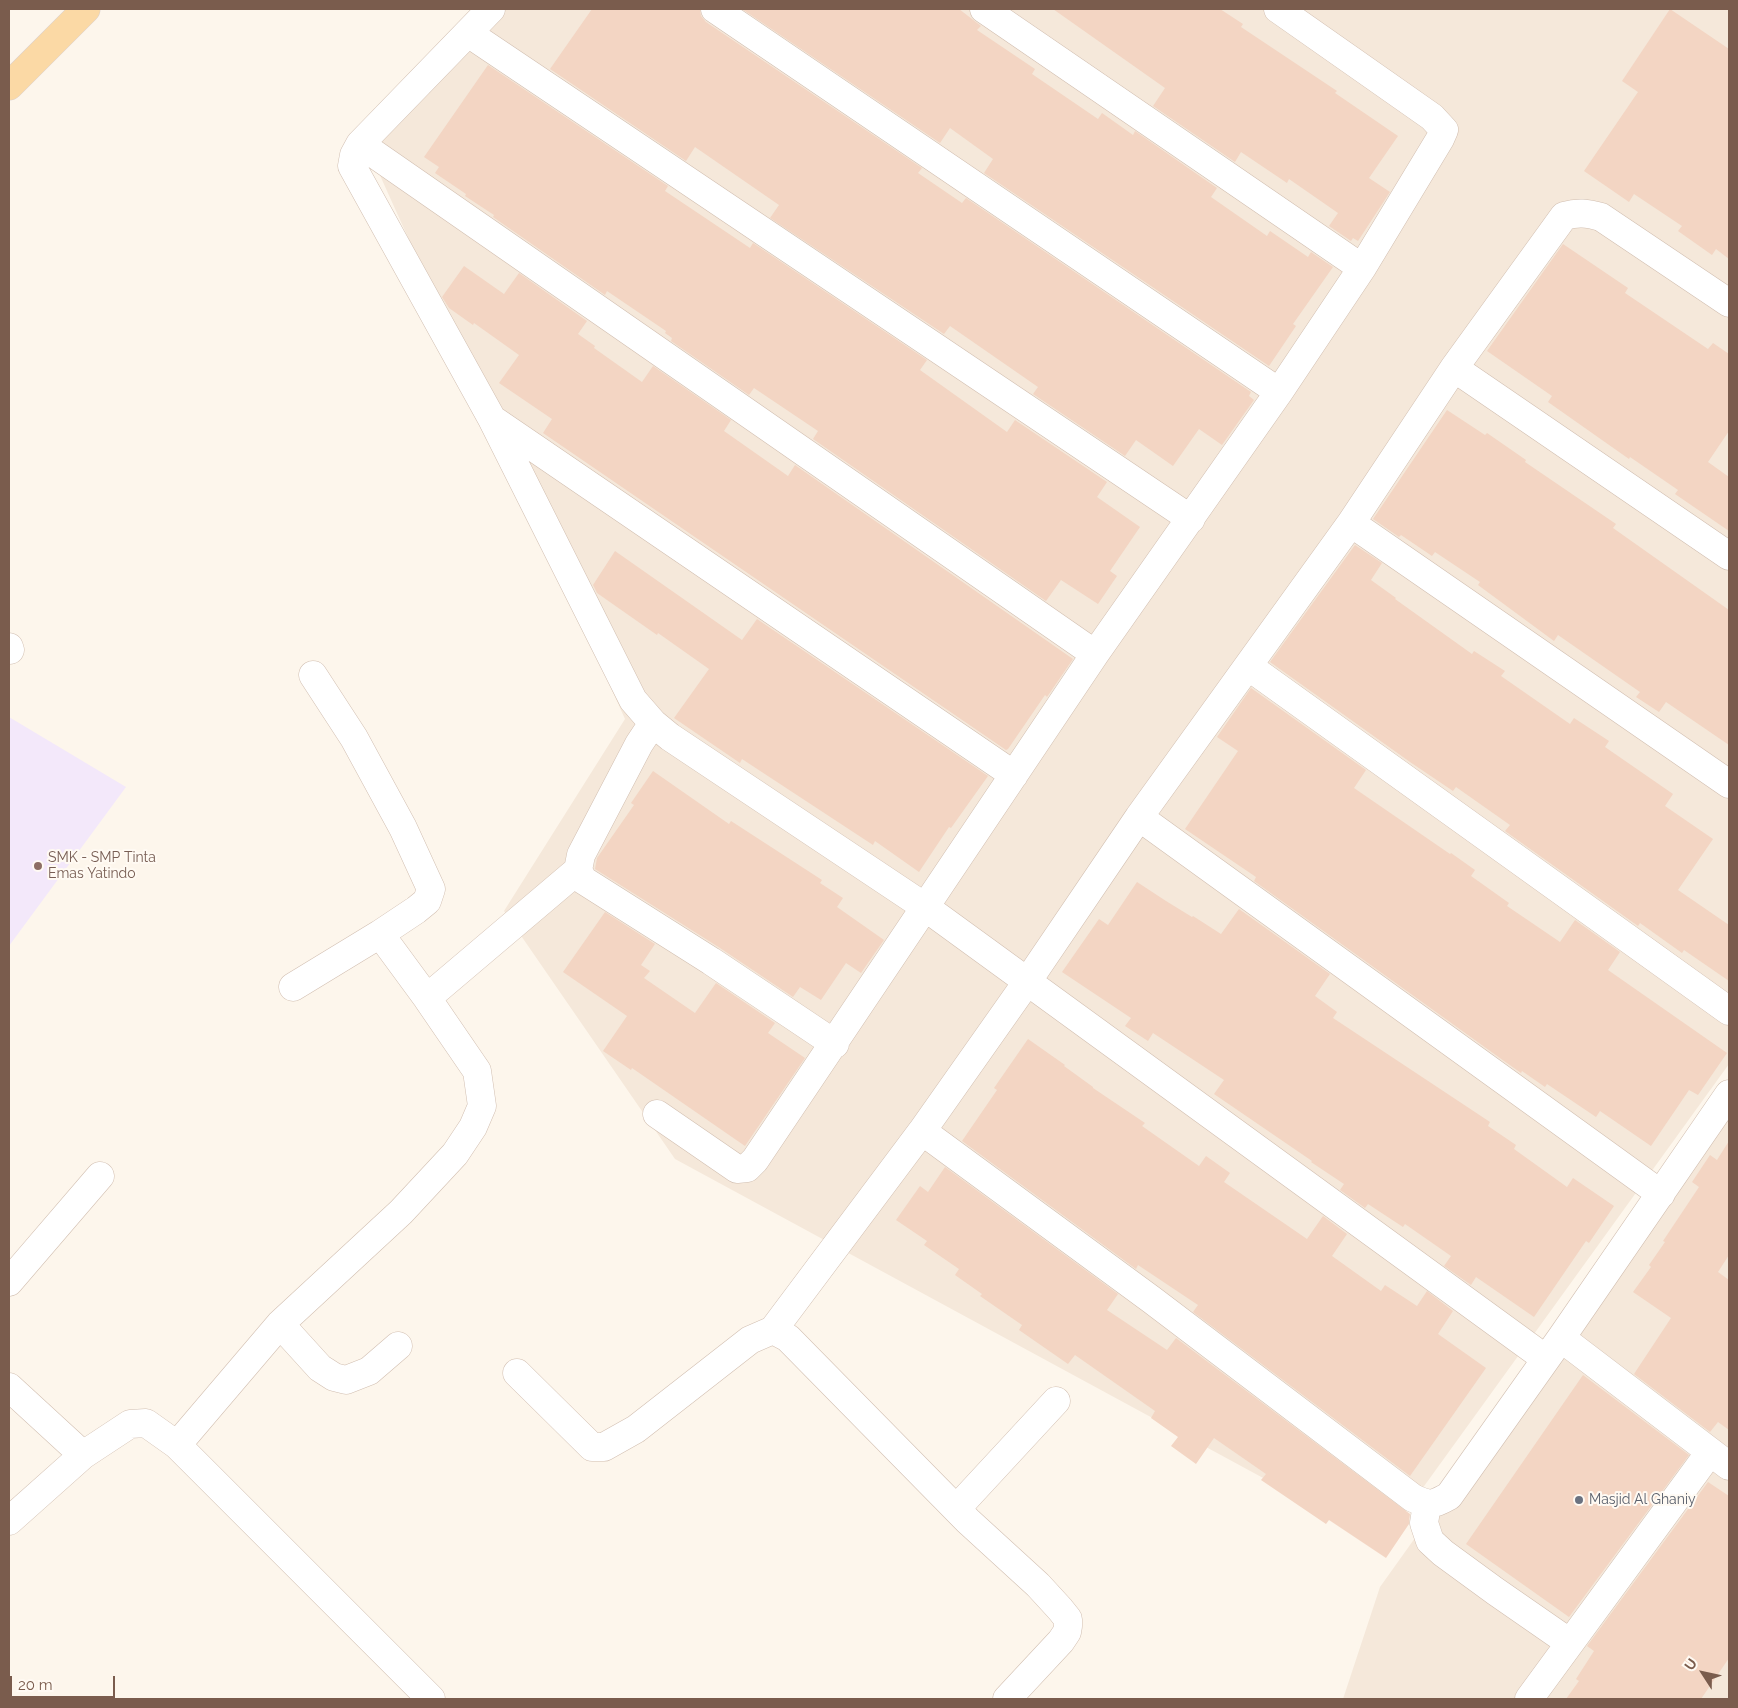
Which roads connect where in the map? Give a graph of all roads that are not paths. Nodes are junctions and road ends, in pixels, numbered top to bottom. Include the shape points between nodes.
1 (86, 9) edge
2 (491, 9) edge
3 (715, 9) edge
4 (984, 9) edge
5 (1278, 9) edge
6 (468, 33) junction
7 (9, 86) edge
8 (360, 144) junction
9 (1362, 268) junction
10 (1729, 303) edge
11 (1454, 368) junction
12 (1279, 392) junction
13 (492, 419) junction
14 (1191, 519) junction
15 (1351, 524) junction
16 (1729, 556) edge
17 (1095, 654) junction
18 (1248, 666) junction
19 (313, 675) dead end
20 (653, 723) junction
21 (1014, 775) junction
22 (1729, 784) edge
23 (1139, 817) junction
24 (578, 870) junction
25 (925, 907) junction
26 (380, 934) junction
27 (1027, 982) junction
28 (293, 987) dead end
29 (427, 998) junction
30 (1729, 1011) edge
31 (834, 1044) junction
32 (1729, 1094) edge
33 (656, 1114) dead end
34 (922, 1131) junction
35 (100, 1176) dead end
36 (1661, 1194) junction
37 (9, 1282) edge
38 (280, 1324) junction
39 (773, 1330) junction
40 (398, 1346) dead end
41 (1554, 1349) junction
42 (517, 1373) dead end
43 (9, 1386) edge
44 (1056, 1401) dead end
45 (177, 1445) junction
46 (83, 1455) junction
47 (1720, 1459) edge
48 (1427, 1504) junction
49 (956, 1508) junction
50 (9, 1521) edge
51 (1570, 1643) junction
52 (431, 1699) edge
53 (1006, 1699) edge
54 (1529, 1699) edge

1 - 7 main road
2 - 6 street
3 - 12 street
4 - 9 street
5 - 9 street via 1432,117 1444,130
6 - 8 street
6 - 14 street
8 - 13 street via 352,166
8 - 17 street
9 - 12 street
10 - 11 street via 1601,217 1587,212 1574,213 1564,216
11 - 15 street
11 - 16 street
12 - 14 street
13 - 20 street via 633,700
13 - 21 street
14 - 17 street
15 - 18 street
15 - 22 street
17 - 21 street
18 - 23 street
18 - 30 street
19 - 26 street via 354,738 403,828 432,890 427,901
20 - 24 street via 581,855
20 - 25 street
21 - 25 street
23 - 27 street
23 - 36 street
24 - 29 street
24 - 31 street via 583,880
25 - 27 street
25 - 31 street
26 - 28 street
26 - 29 street
27 - 34 street
27 - 41 street
29 - 38 street via 477,1071 482,1106 473,1127 455,1154 401,1212
31 - 33 street via 756,1160 747,1168 737,1169
32 - 36 street
34 - 39 street
34 - 48 street via 1413,1498
35 - 37 street
36 - 41 street
38 - 40 street via 320,1368 346,1380 369,1371
38 - 45 street
39 - 42 street via 750,1340 636,1429 604,1448 592,1446
39 - 49 street via 788,1338
41 - 47 street
41 - 48 street via 1449,1496
43 - 46 street
44 - 49 street
45 - 46 street via 146,1423 130,1424
45 - 52 street
46 - 50 street
47 - 51 street
48 - 51 street via 1424,1523 1430,1541
49 - 53 street via 1038,1585 1068,1619 1067,1632 1061,1641
51 - 54 street

